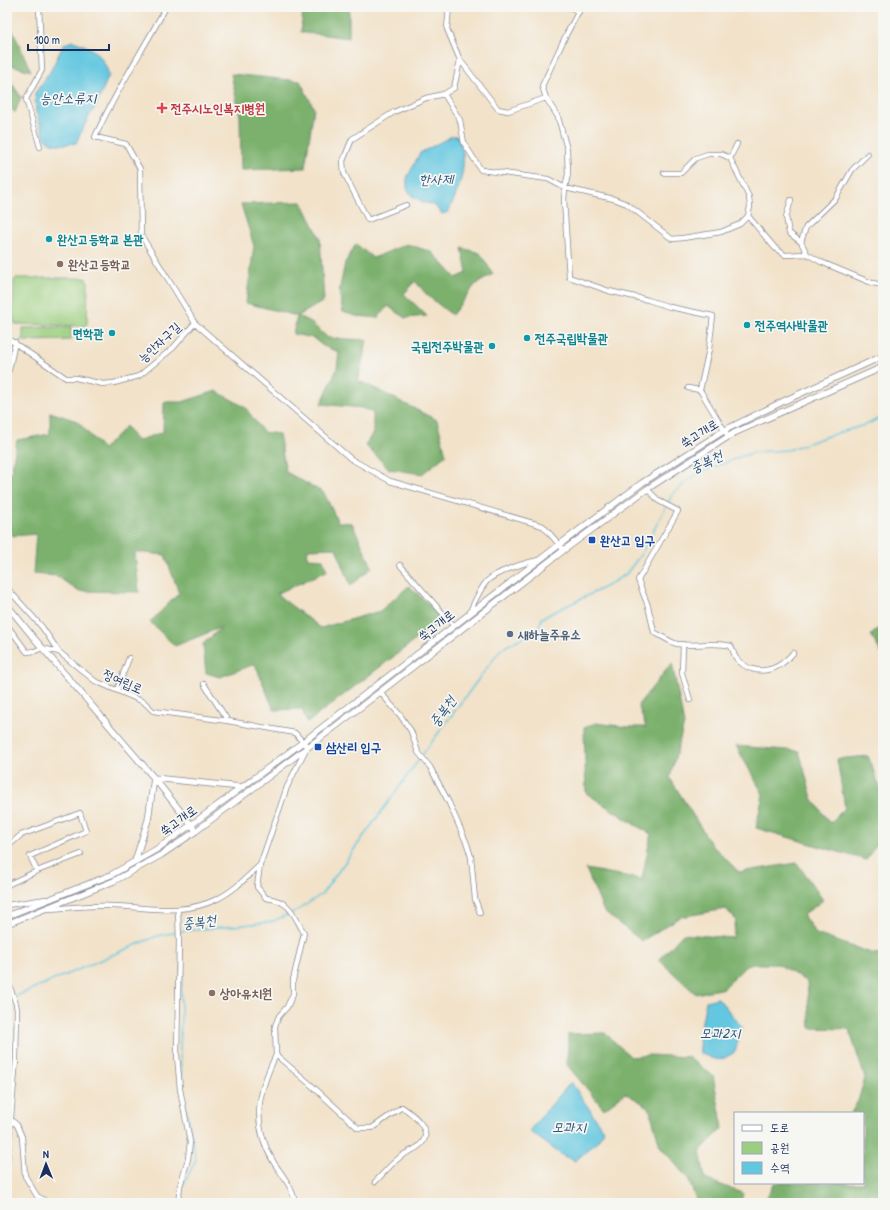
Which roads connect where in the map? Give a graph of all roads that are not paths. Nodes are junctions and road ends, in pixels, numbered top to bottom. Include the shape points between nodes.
1 (39, 7) edge
2 (166, 7) edge
3 (449, 7) edge
4 (570, 7) edge
5 (580, 9) edge
6 (460, 60) junction
7 (444, 94) junction
8 (546, 98) junction
9 (737, 144) dead end
10 (40, 147) dead end
11 (868, 154) dead end
12 (730, 158) junction
13 (664, 173) dead end
14 (565, 188) junction
15 (791, 200) dead end
16 (406, 205) dead end
17 (748, 216) junction
18 (802, 242) junction
19 (807, 254) junction
20 (883, 285) edge
21 (195, 323) junction
22 (7, 338) edge
23 (14, 342) junction
24 (883, 356) edge
25 (883, 367) edge
26 (7, 371) edge
27 (688, 388) dead end
28 (700, 390) junction
29 (725, 430) junction
30 (729, 437) junction
31 (647, 489) junction
32 (560, 545) junction
33 (564, 550) junction
34 (541, 560) junction
35 (400, 565) dead end
36 (7, 588) edge
37 (7, 605) edge
38 (469, 614) junction
39 (7, 625) edge
40 (454, 626) junction
41 (683, 644) junction
42 (42, 648) junction
43 (59, 652) junction
44 (793, 653) dead end
45 (129, 658) dead end
46 (204, 684) dead end
47 (117, 690) junction
48 (380, 692) junction
49 (690, 700) dead end
50 (228, 721) junction
51 (303, 742) junction
52 (307, 747) junction
53 (154, 778) junction
54 (241, 787) junction
55 (191, 825) junction
56 (196, 831) junction
57 (7, 847) edge
58 (80, 854) dead end
59 (135, 862) junction
60 (260, 865) junction
61 (37, 871) junction
62 (7, 886) edge
63 (52, 898) junction
64 (7, 900) edge
65 (7, 905) edge
66 (46, 909) junction
67 (178, 910) junction
68 (480, 913) dead end
69 (7, 916) edge
70 (7, 924) edge
71 (7, 979) edge
72 (276, 1055) junction
73 (12, 1120) junction
74 (7, 1163) edge
75 (374, 1182) dead end
76 (43, 1201) edge
77 (49, 1203) edge
78 (178, 1203) edge
79 (295, 1203) edge

1 - 10 street via 42,70 26,98
2 - 21 street via 105,114 95,137 126,144 140,169 141,235
3 - 6 street via 447,29
4 - 5 street
5 - 8 street via 542,86
6 - 7 street via 454,88
6 - 8 street via 498,109 508,111
7 - 14 street via 460,120 464,143 481,170 548,179
7 - 16 street via 426,98 394,112 352,140 343,161 344,173 368,220
8 - 14 street via 558,117 567,149 568,174
9 - 12 street
11 - 18 street via 852,170 836,198 806,228
12 - 13 street via 722,154 708,154 696,158 681,173
12 - 17 street via 749,197
14 - 17 street via 627,204 672,239 721,232 740,224
14 - 28 street via 569,277 609,291 713,316
15 - 18 street via 786,217 789,233
17 - 19 street via 775,248 785,255
18 - 19 street
19 - 20 street via 872,283
21 - 23 street, 능안자구길 via 173,348 149,369 139,376 114,383 103,384 66,378
21 - 32 street via 351,459 390,481 543,526
22 - 23 street, 능안자구길
23 - 26 street
24 - 29 street, 쑥고개로
25 - 30 street, 쑥고개로
27 - 28 street
28 - 29 street
29 - 30 street
29 - 32 street, 쑥고개로 via 642,483
30 - 31 street, 쑥고개로
31 - 33 street, 쑥고개로
31 - 41 street via 659,501 678,511 638,580 654,632 676,644
32 - 33 street
32 - 34 street, 쑥고개로
33 - 48 street, 쑥고개로
34 - 38 street, 쑥고개로
34 - 38 street via 504,571 487,581
35 - 40 street
36 - 43 street, 정여립로 via 42,627
37 - 42 street
38 - 40 street, 쑥고개로
39 - 42 street via 27,652
40 - 51 street, 쑥고개로
41 - 44 street via 708,643 731,646 736,658 746,667 759,671 772,670
41 - 49 street via 682,673
42 - 43 street
42 - 53 street
43 - 47 street, 정여립로 via 96,681
45 - 47 street
46 - 50 street
47 - 50 street, 정여립로 via 144,702 153,711
48 - 52 street, 쑥고개로
48 - 68 street via 411,731 418,752 430,767 449,803 471,857 475,899
50 - 51 street, 정여립로 via 295,733
51 - 52 street, 정여립로
51 - 54 street, 쑥고개로
52 - 56 street, 쑥고개로
52 - 60 street via 287,787
53 - 54 street
53 - 55 street
53 - 59 street via 148,820
54 - 55 street, 쑥고개로
55 - 56 street
55 - 59 street, 쑥고개로
56 - 66 street, 쑥고개로 via 161,855 120,878
57 - 61 street via 21,835 80,813 86,831 30,856
58 - 61 street
59 - 63 street, 쑥고개로 via 111,875
60 - 67 street via 233,890 218,899
60 - 72 street via 258,887 266,898 277,899 288,906 304,933 293,980 293,994 275,1026
61 - 62 street
63 - 65 street
63 - 69 street, 쑥고개로
64 - 65 street
66 - 67 street via 111,906
66 - 70 street, 쑥고개로
67 - 78 street via 177,1060 190,1142
71 - 73 street via 17,1010
72 - 75 street via 358,1128 372,1128 402,1107 422,1126 426,1138 420,1146 400,1156
72 - 79 street via 262,1088 258,1110 266,1146 294,1192
73 - 74 street
73 - 76 street via 22,1137 25,1176
76 - 77 street

